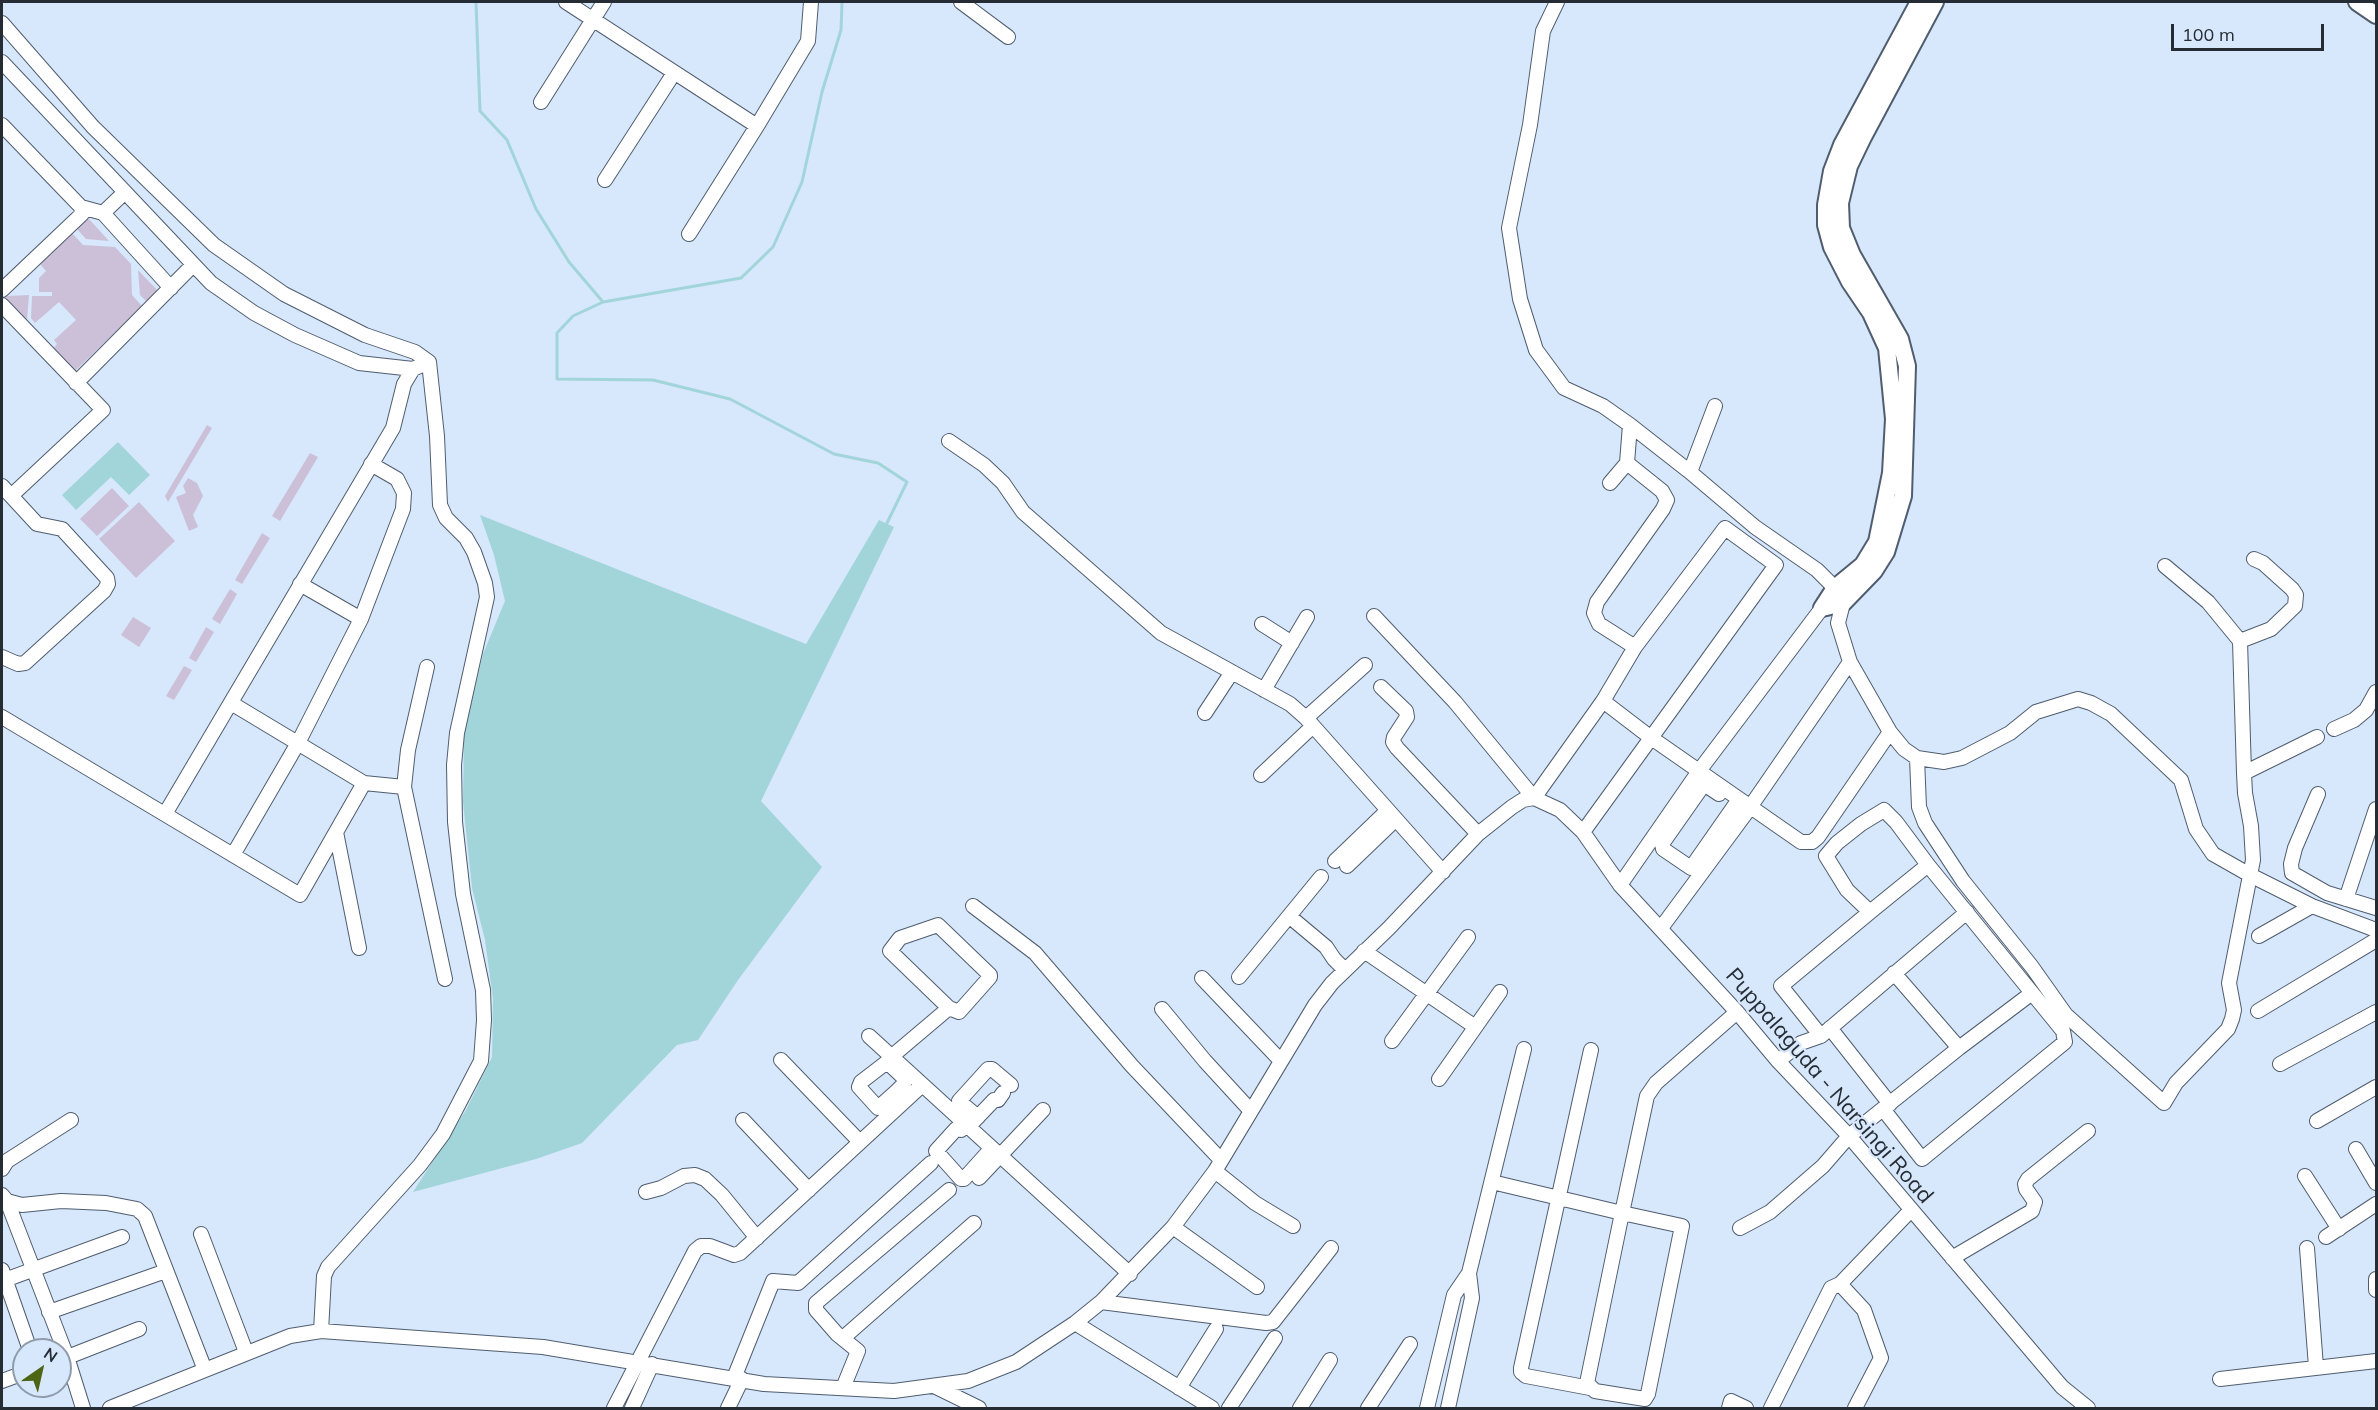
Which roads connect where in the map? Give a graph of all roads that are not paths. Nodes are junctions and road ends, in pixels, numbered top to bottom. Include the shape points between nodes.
1 (566, 2) edge
2 (604, 2) edge
3 (811, 2) edge
4 (961, 2) edge
5 (1557, 2) edge
6 (1919, 2) edge
7 (1935, 2) edge
8 (2357, 2) edge
9 (2376, 15) edge
10 (593, 18) junction
11 (2, 23) edge
12 (1008, 37) dead end
13 (2, 62) edge
14 (674, 73) junction
15 (541, 102) dead end
16 (2, 125) edge
17 (757, 126) junction
18 (605, 180) dead end
19 (124, 193) junction
20 (81, 207) junction
21 (103, 213) junction
22 (689, 234) dead end
23 (193, 265) junction
24 (171, 288) junction
25 (2, 290) edge
26 (2, 305) edge
27 (429, 362) junction
28 (413, 369) junction
29 (76, 383) junction
30 (1715, 406) dead end
31 (1630, 424) junction
32 (950, 441) dead end
33 (1627, 463) junction
34 (371, 464) junction
35 (1690, 472) junction
36 (1611, 483) dead end
37 (2, 486) edge
38 (11, 496) junction
39 (2254, 559) dead end
40 (2165, 566) dead end
41 (300, 584) junction
42 (1839, 595) junction
43 (1822, 608) joint
44 (1374, 616) dead end
45 (1307, 617) dead end
46 (361, 619) junction
47 (1262, 624) dead end
48 (2240, 642) junction
49 (1292, 643) junction
50 (1635, 647) junction
51 (2, 657) edge
52 (1850, 662) junction
53 (1365, 665) dead end
54 (427, 667) dead end
55 (1232, 672) junction
56 (1381, 687) dead end
57 (1264, 690) junction
58 (2376, 692) edge
59 (1603, 701) junction
60 (231, 703) junction
61 (1205, 713) dead end
62 (2, 717) edge
63 (1310, 722) junction
64 (2334, 729) dead end
65 (1890, 732) junction
66 (1650, 737) junction
67 (2317, 737) dead end
68 (298, 743) junction
69 (1917, 758) junction
70 (1699, 771) junction
71 (2244, 773) junction
72 (1261, 775) dead end
73 (364, 783) junction
74 (404, 787) junction
75 (2318, 794) dead end
76 (1534, 798) junction
77 (1744, 808) junction
78 (2376, 809) edge
79 (165, 814) junction
80 (1391, 816) junction
81 (336, 832) junction
82 (1583, 832) junction
83 (1478, 834) junction
84 (233, 855) junction
85 (1341, 863) dead end
86 (1928, 865) junction
87 (1443, 872) junction
88 (2250, 875) junction
89 (1321, 877) dead end
90 (1620, 885) junction
91 (2346, 899) junction
92 (973, 906) dead end
93 (2312, 906) junction
94 (2376, 908) edge
95 (1870, 912) junction
96 (1967, 912) junction
97 (1286, 919) junction
98 (1661, 928) junction
99 (2376, 930) edge
100 (2259, 936) dead end
101 (1468, 938) dead end
102 (2376, 940) edge
103 (359, 948) dead end
104 (1364, 951) junction
105 (1345, 970) junction
106 (1894, 973) junction
107 (1239, 977) dead end
108 (1202, 978) dead end
109 (445, 979) dead end
110 (1428, 992) junction
111 (1500, 992) dead end
112 (2032, 993) junction
113 (949, 1008) junction
114 (1162, 1009) dead end
115 (2258, 1011) dead end
116 (1737, 1012) junction
117 (2376, 1012) edge
118 (1474, 1026) junction
119 (1825, 1032) junction
120 (869, 1036) dead end
121 (1392, 1041) dead end
122 (1959, 1047) junction
123 (1524, 1049) dead end
124 (1591, 1050) dead end
125 (891, 1057) junction
126 (993, 1057) dead end
127 (781, 1060) dead end
128 (1281, 1061) junction
129 (1779, 1061) junction
130 (2280, 1064) dead end
131 (1439, 1079) dead end
132 (921, 1086) junction
133 (2376, 1087) edge
134 (944, 1106) junction
135 (1886, 1106) junction
136 (1043, 1110) dead end
137 (1251, 1110) junction
138 (978, 1117) junction
139 (71, 1120) dead end
140 (743, 1120) dead end
141 (2317, 1121) dead end
142 (965, 1128) junction
143 (2088, 1131) dead end
144 (1849, 1136) junction
145 (860, 1142) junction
146 (2356, 1149) dead end
147 (992, 1153) junction
148 (931, 1163) dead end
149 (1218, 1165) junction
150 (2, 1168) edge
151 (2373, 1168) edge
152 (2305, 1176) dead end
153 (979, 1178) dead end
154 (1492, 1182) junction
155 (2376, 1183) edge
156 (808, 1190) junction
157 (949, 1190) dead end
158 (646, 1192) dead end
159 (1557, 1197) junction
160 (4, 1198) edge
161 (2376, 1204) edge
162 (1911, 1209) junction
163 (1622, 1213) junction
164 (974, 1223) dead end
165 (1293, 1226) dead end
166 (1173, 1227) junction
167 (1740, 1228) dead end
168 (2339, 1229) junction
169 (201, 1234) dead end
170 (122, 1237) dead end
171 (2326, 1237) dead end
172 (757, 1238) junction
173 (1331, 1248) dead end
174 (2307, 1248) dead end
175 (1952, 1258) junction
176 (33, 1268) junction
177 (166, 1271) junction
178 (1469, 1273) junction
179 (1130, 1274) junction
180 (3, 1277) edge
181 (2376, 1279) edge
182 (1840, 1284) junction
183 (1257, 1287) dead end
184 (2376, 1290) edge
185 (1101, 1302) junction
186 (49, 1312) junction
187 (1075, 1323) junction
188 (139, 1329) dead end
189 (1216, 1329) dead end
190 (321, 1331) junction
191 (26, 1338) edge
192 (57, 1338) edge
193 (843, 1338) junction
194 (1275, 1338) dead end
195 (1410, 1344) dead end
196 (246, 1352) junction
197 (72, 1355) edge
198 (1330, 1360) dead end
199 (2376, 1361) edge
200 (636, 1362) junction
201 (652, 1364) junction
202 (2316, 1367) junction
203 (205, 1370) junction
204 (738, 1379) junction
205 (2220, 1379) dead end
206 (72, 1380) edge
207 (934, 1386) junction
208 (1179, 1388) junction
209 (1590, 1388) junction
210 (843, 1389) junction
211 (953, 1403) edge
212 (83, 1408) edge
213 (110, 1408) edge
214 (614, 1408) edge
215 (632, 1408) edge
216 (728, 1408) edge
217 (979, 1408) edge
218 (1212, 1408) edge
219 (1229, 1408) edge
220 (1300, 1408) edge
221 (1368, 1408) edge
222 (1427, 1408) edge
223 (1448, 1408) edge
224 (1729, 1408) edge
225 (1746, 1408) edge
226 (1771, 1408) edge
227 (1855, 1408) edge
228 (2088, 1408) edge

1 - 10 street
2 - 10 street
3 - 17 street via 808,41
4 - 12 street
5 - 31 street via 1543,32 1530,125 1509,228 1520,299 1536,350 1564,388
6 - 42 main road via 1842,145 1826,205 1832,248 1887,348 1894,419 1891,473 1877,542
7 - 42 main road via 1863,136 1849,166 1840,203 1841,228 1852,255 1900,339 1907,366 1903,495 1886,552 1874,571
8 - 9 main road
10 - 14 street
10 - 15 street
11 - 27 street via 93,127 214,245 284,294 365,335 415,352
13 - 19 street
14 - 17 street
14 - 18 street
16 - 20 street
17 - 22 street
19 - 21 street
19 - 23 street
20 - 21 street
20 - 25 street via 80,217
21 - 24 street
23 - 24 street
23 - 28 street via 211,283 254,313 295,334 359,363
24 - 29 street
26 - 29 street
27 - 28 street
27 - 190 street via 440,505 474,552 487,597 457,733 454,765 454,822 463,894 483,990 483,1047 481,1061 443,1134 392,1199 328,1267
28 - 34 street via 404,384 393,428
29 - 38 street via 103,410
30 - 35 street
31 - 33 street
31 - 35 street
32 - 55 street via 984,465 1003,483 1023,513 1161,633
33 - 36 street
33 - 50 street via 1662,491 1667,500 1597,602 1594,613 1599,624
34 - 41 street
34 - 46 street via 397,479 404,493 403,509
35 - 42 street via 1755,527 1817,570
37 - 38 street
38 - 51 street via 37,524 62,529 107,578 108,584 26,663
39 - 48 street via 2292,589 2295,606 2271,629
40 - 48 street via 2208,602
41 - 46 street
41 - 60 street
42 - 43 main road
42 - 52 street via 1838,623
43 - 70 street
44 - 76 street via 1455,702
45 - 49 street
46 - 68 street
47 - 49 street
48 - 71 street
49 - 57 street
50 - 59 street
50 - 66 street via 1725,528 1776,565
52 - 65 street
52 - 77 street
53 - 63 street
54 - 74 street via 408,750
55 - 57 street
55 - 61 street
56 - 83 street via 1406,711 1407,717 1393,742
57 - 63 street via 1290,704
58 - 64 street via 2366,710
59 - 66 street
59 - 76 street
60 - 68 street
60 - 79 street
62 - 79 street
63 - 72 street
63 - 80 street
65 - 69 street
65 - 77 street via 1812,842 1800,842
66 - 70 street
66 - 82 street
67 - 71 street
68 - 73 street
68 - 84 street
69 - 88 street via 1944,762 1962,758 2010,733 2036,712 2078,699 2091,703 2111,714 2181,780 2196,829 2213,854
69 - 88 street via 1919,807 1925,823 1964,881 2066,1015 2164,1103 2176,1083 2228,1029 2234,1010 2229,983
70 - 77 street
70 - 90 street
71 - 88 street via 2253,860
73 - 74 street
73 - 81 street
74 - 109 street
75 - 91 street via 2295,848 2290,864 2292,873
76 - 82 street, Puppalaguda - Narsingi Road via 1560,810
76 - 83 street via 1512,807
77 - 77 street via 1707,786 1702,787 1661,847 1691,868
77 - 98 street
78 - 91 street
79 - 84 street
80 - 85 street
80 - 87 street
81 - 84 street via 300,895
81 - 103 street
82 - 90 street, Puppalaguda - Narsingi Road
83 - 87 street
86 - 95 street
86 - 95 street via 1884,810 1837,843 1826,856 1847,890
86 - 96 street
87 - 104 street
88 - 93 street
89 - 97 street
90 - 98 street, Puppalaguda - Narsingi Road
91 - 94 street
92 - 149 street via 1035,953
93 - 99 street
93 - 100 street
95 - 119 street via 1781,986
96 - 106 street
96 - 112 street
97 - 105 street via 1321,955 1334,959
97 - 107 street
98 - 116 street, Puppalaguda - Narsingi Road
101 - 110 street
102 - 115 street
104 - 105 street
104 - 110 street
105 - 128 street via 1316,1005
106 - 119 street
106 - 122 street
108 - 128 street
110 - 118 street
110 - 121 street
111 - 118 street
112 - 122 street
112 - 135 street via 2063,1031 2066,1042 1922,1159
113 - 113 street via 959,1012 990,975 938,925 900,938 890,951
113 - 125 street
114 - 137 street
116 - 129 street, Puppalaguda - Narsingi Road
116 - 163 street via 1656,1083 1647,1096
117 - 130 street
118 - 131 street
119 - 129 street via 1801,1042
119 - 135 street
120 - 125 street
122 - 135 street
123 - 154 street
124 - 159 street
125 - 132 street
126 - 134 street
127 - 145 street
128 - 137 street
129 - 144 street, Puppalaguda - Narsingi Road
132 - 134 street
132 - 145 street via 902,1095
133 - 141 street
134 - 142 street
135 - 144 street
136 - 147 street
137 - 149 street
138 - 138 street via 1007,1089 992,1069 960,1099
138 - 142 street
139 - 150 street
140 - 156 street
142 - 147 street
142 - 147 street via 956,1129 936,1151 961,1179
143 - 175 street via 2028,1179 2026,1189 2036,1202 2032,1211
144 - 162 street, Puppalaguda - Narsingi Road
144 - 167 street via 1823,1166 1770,1212
145 - 156 street
146 - 151 street
147 - 153 street
147 - 179 street
148 - 204 street via 798,1283 773,1281
149 - 165 street via 1256,1203
149 - 166 street
151 - 155 street
152 - 168 street
154 - 159 street
154 - 178 street
156 - 172 street
157 - 193 street via 816,1303 816,1310
158 - 172 street via 684,1176 705,1179
159 - 163 street
159 - 209 street via 1521,1372
160 - 176 street
160 - 177 street via 22,1206 106,1203 137,1209 145,1216
161 - 168 street
162 - 175 street, Puppalaguda - Narsingi Road
162 - 182 street
163 - 209 street via 1587,1383
163 - 209 street via 1682,1226 1648,1394 1640,1399
164 - 193 street
166 - 179 street
166 - 183 street
168 - 171 street
169 - 196 street
170 - 176 street
172 - 200 street via 734,1255 710,1246 695,1251
173 - 185 street via 1273,1322
174 - 202 street
175 - 228 street, Puppalaguda - Narsingi Road via 2062,1387
176 - 180 street
176 - 186 street
177 - 186 street
177 - 203 street
178 - 222 street via 1454,1295
178 - 223 street via 1473,1298
179 - 185 street
180 - 191 street
181 - 184 street
182 - 226 street via 1831,1288
182 - 227 street via 1864,1310 1881,1358
185 - 187 street
186 - 192 street
187 - 207 street via 1016,1362 968,1381
187 - 208 street
188 - 197 street
189 - 208 street
190 - 196 street via 290,1336
190 - 200 street via 543,1347
193 - 210 street via 856,1347 858,1354
194 - 219 street
195 - 221 street
196 - 203 street
198 - 220 street
199 - 202 street
200 - 201 street
200 - 214 street
201 - 204 street
201 - 215 street
202 - 205 street
203 - 213 street
204 - 210 street
204 - 216 street
206 - 212 street
207 - 210 street via 894,1391
207 - 211 street
208 - 218 street
211 - 217 street
224 - 225 street via 1731,1401

